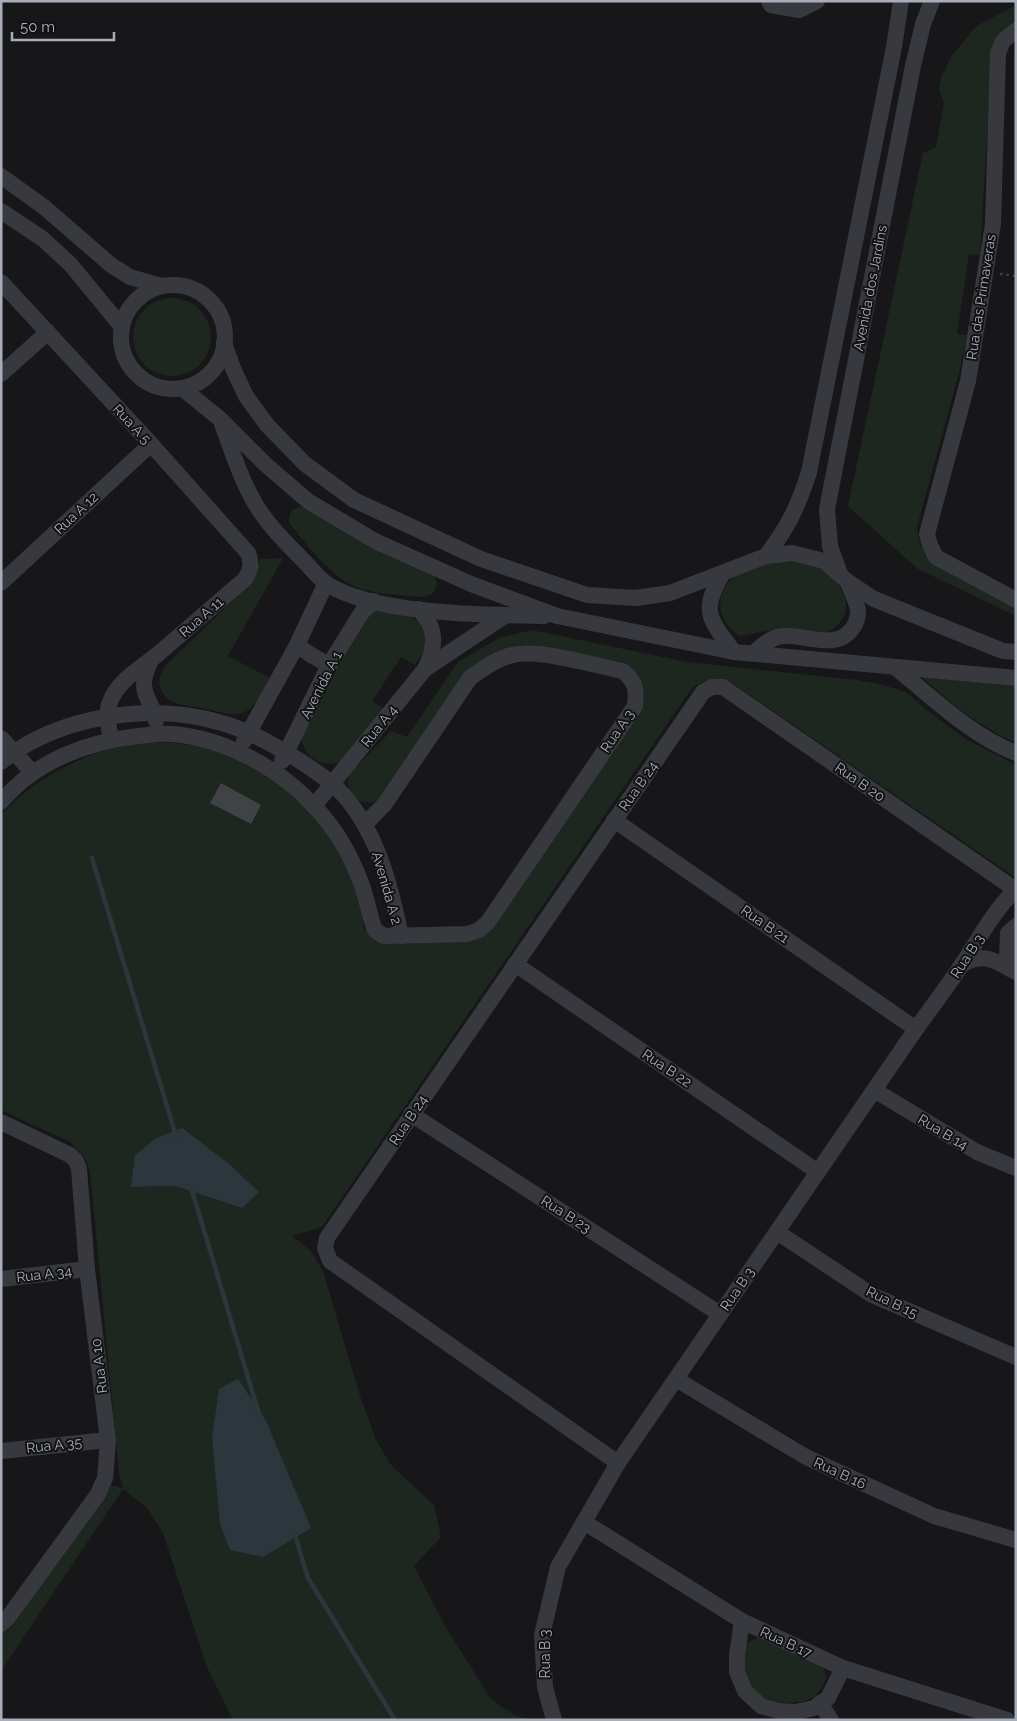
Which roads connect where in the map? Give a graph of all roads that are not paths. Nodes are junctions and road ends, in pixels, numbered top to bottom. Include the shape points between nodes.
1 (769, 1) edge
2 (817, 1) edge
3 (901, 1) edge
4 (932, 1) edge
5 (1013, 32) edge
6 (1, 176) edge
7 (1, 210) edge
8 (1, 282) edge
9 (161, 286) junction
10 (122, 327) junction
11 (48, 332) junction
12 (224, 343) junction
13 (1, 374) edge
14 (182, 388) junction
15 (220, 419) junction
16 (151, 444) junction
17 (766, 556) junction
18 (250, 572) joint
19 (723, 573) junction
20 (845, 579) junction
21 (1, 583) edge
22 (326, 583) junction
23 (1016, 600) edge
24 (374, 601) junction
25 (418, 609) junction
26 (506, 615) junction
27 (557, 616) junction
28 (297, 645) junction
29 (734, 652) junction
30 (1016, 652) edge
31 (754, 653) junction
32 (151, 660) junction
33 (329, 665) junction
34 (895, 666) junction
35 (425, 669) junction
36 (1016, 678) edge
37 (703, 692) joint
38 (156, 713) junction
39 (108, 717) junction
40 (249, 733) junction
41 (156, 734) junction
42 (1, 738) edge
43 (111, 739) junction
44 (14, 751) junction
45 (238, 752) junction
46 (286, 753) junction
47 (1016, 753) edge
48 (1, 762) edge
49 (275, 772) junction
50 (33, 773) junction
51 (333, 784) junction
52 (1, 802) edge
53 (314, 806) junction
54 (614, 820) junction
55 (365, 824) junction
56 (1016, 890) edge
57 (1012, 929) edge
58 (400, 936) junction
59 (516, 964) junction
60 (962, 965) junction
61 (1013, 971) edge
62 (916, 1029) junction
63 (874, 1090) junction
64 (412, 1114) junction
65 (1, 1122) edge
66 (1016, 1168) edge
67 (818, 1172) junction
68 (777, 1232) junction
69 (88, 1268) junction
70 (1, 1279) edge
71 (720, 1314) junction
72 (1016, 1357) edge
73 (676, 1379) junction
74 (108, 1440) junction
75 (1, 1451) edge
76 (618, 1464) junction
77 (584, 1522) junction
78 (1016, 1540) edge
79 (742, 1621) junction
80 (1, 1624) edge
81 (843, 1668) junction
82 (820, 1703) junction
83 (554, 1720) edge
84 (831, 1720) edge
85 (1007, 1720) edge

1 - 2 street via 771,5 799,10
3 - 17 street, Avenida dos Jardins via 809,472 799,504
4 - 20 street, Avenida dos Jardins via 913,66 827,509 830,546
5 - 23 street, Rua das Primaveras via 1003,41 998,53 993,224 968,381 927,534 936,557
6 - 9 street via 111,265 130,277
7 - 10 street via 43,239 71,265
8 - 11 street, Rua A 5
9 - 10 street via 135,301 126,313
9 - 12 street via 194,289 207,298 218,311 224,327
10 - 14 street via 121,344 126,360 136,373 149,383 165,388
11 - 13 street
11 - 16 street, Rua A 5
12 - 14 street via 220,359 210,373 197,383
12 - 19 street via 246,396 266,425 305,464 354,500 481,559 587,595 636,598 670,593
14 - 15 street
15 - 22 street via 256,505 281,537
15 - 27 street via 308,501 367,536 471,584
16 - 18 street, Rua A 5 via 248,553
16 - 21 street, Rua A 12
17 - 19 street
17 - 20 street via 792,553 824,561
18 - 32 street, Rua A 11
19 - 29 street via 711,592 709,609 713,625
20 - 30 street via 874,599 1003,651
20 - 31 street, Avenida dos Jardins via 858,612 856,625 848,635 837,640 782,636 766,642
22 - 24 street
22 - 28 street
24 - 25 street
24 - 33 street, Avenida A 1 via 362,612
25 - 26 street
25 - 35 street, Rua A 4 via 428,620 433,633 433,653
26 - 27 street
26 - 35 street, Rua A 4
27 - 29 street
28 - 33 street
28 - 40 street
29 - 31 street
31 - 34 street
32 - 38 street via 144,683 148,700
32 - 39 street, Rua A 11 via 126,678 114,693 109,702
33 - 46 street, Avenida A 1
34 - 36 street
34 - 47 street via 956,718
35 - 51 street, Rua A 4
37 - 54 street, Rua B 24
37 - 56 street, Rua B 20 via 712,686 724,687
38 - 39 street, Avenida A 2
38 - 40 street, Avenida A 2 via 222,722
38 - 41 street
39 - 43 street, Rua A 11
39 - 44 street, Avenida A 2 via 54,730
40 - 45 street
40 - 46 street, Avenida A 2
41 - 43 street, Avenida A 2
41 - 45 street, Avenida A 2 via 204,740
42 - 44 street
43 - 50 street, Avenida A 2 via 59,758
44 - 48 street, Avenida A 2
44 - 50 street
45 - 49 street, Avenida A 2
46 - 49 street, Avenida A 1
46 - 51 street, Avenida A 2
49 - 53 street, Avenida A 2
50 - 52 street, Avenida A 2
51 - 53 street, Rua A 4
51 - 55 street, Avenida A 2
53 - 58 street, Avenida A 2 via 349,855 362,884 375,930 384,936
54 - 59 street, Rua B 24
54 - 62 street, Rua B 21
55 - 58 street, Avenida A 2 via 389,885
55 - 58 street, Rua A 3 via 384,805 470,678 490,664 517,654 544,655 623,671 632,679 637,692 635,706 488,922 467,934
56 - 57 street via 1009,911
56 - 60 street, Rua B 3 via 1004,901
57 - 61 street via 1007,958
59 - 64 street, Rua B 24
59 - 67 street, Rua B 22
60 - 61 street via 972,959 985,958
60 - 62 street, Rua B 3
62 - 63 street, Rua B 3
63 - 66 street, Rua B 14 via 977,1152
63 - 67 street, Rua B 3
64 - 71 street, Rua B 23
64 - 76 street, Rua B 24 via 327,1238 325,1248 330,1261
65 - 69 street, Rua A 10 via 70,1155 76,1161
67 - 68 street, Rua B 3
68 - 71 street, Rua B 3
68 - 72 street, Rua B 15 via 872,1295
69 - 70 street, Rua A 34
69 - 74 street, Rua A 10
71 - 73 street, Rua B 3
73 - 76 street, Rua B 3
73 - 78 street, Rua B 16 via 806,1457 934,1516
74 - 75 street, Rua A 35
74 - 80 street, Rua A 10 via 105,1478 98,1494
76 - 77 street, Rua B 3
77 - 79 street, Rua B 17
77 - 83 street, Rua B 3 via 558,1567 542,1635 545,1687
79 - 81 street, Rua B 17
79 - 82 street via 737,1672 745,1690 761,1706 779,1711 796,1712 814,1708
81 - 82 street via 828,1698
81 - 85 street, Rua B 17
82 - 84 street

